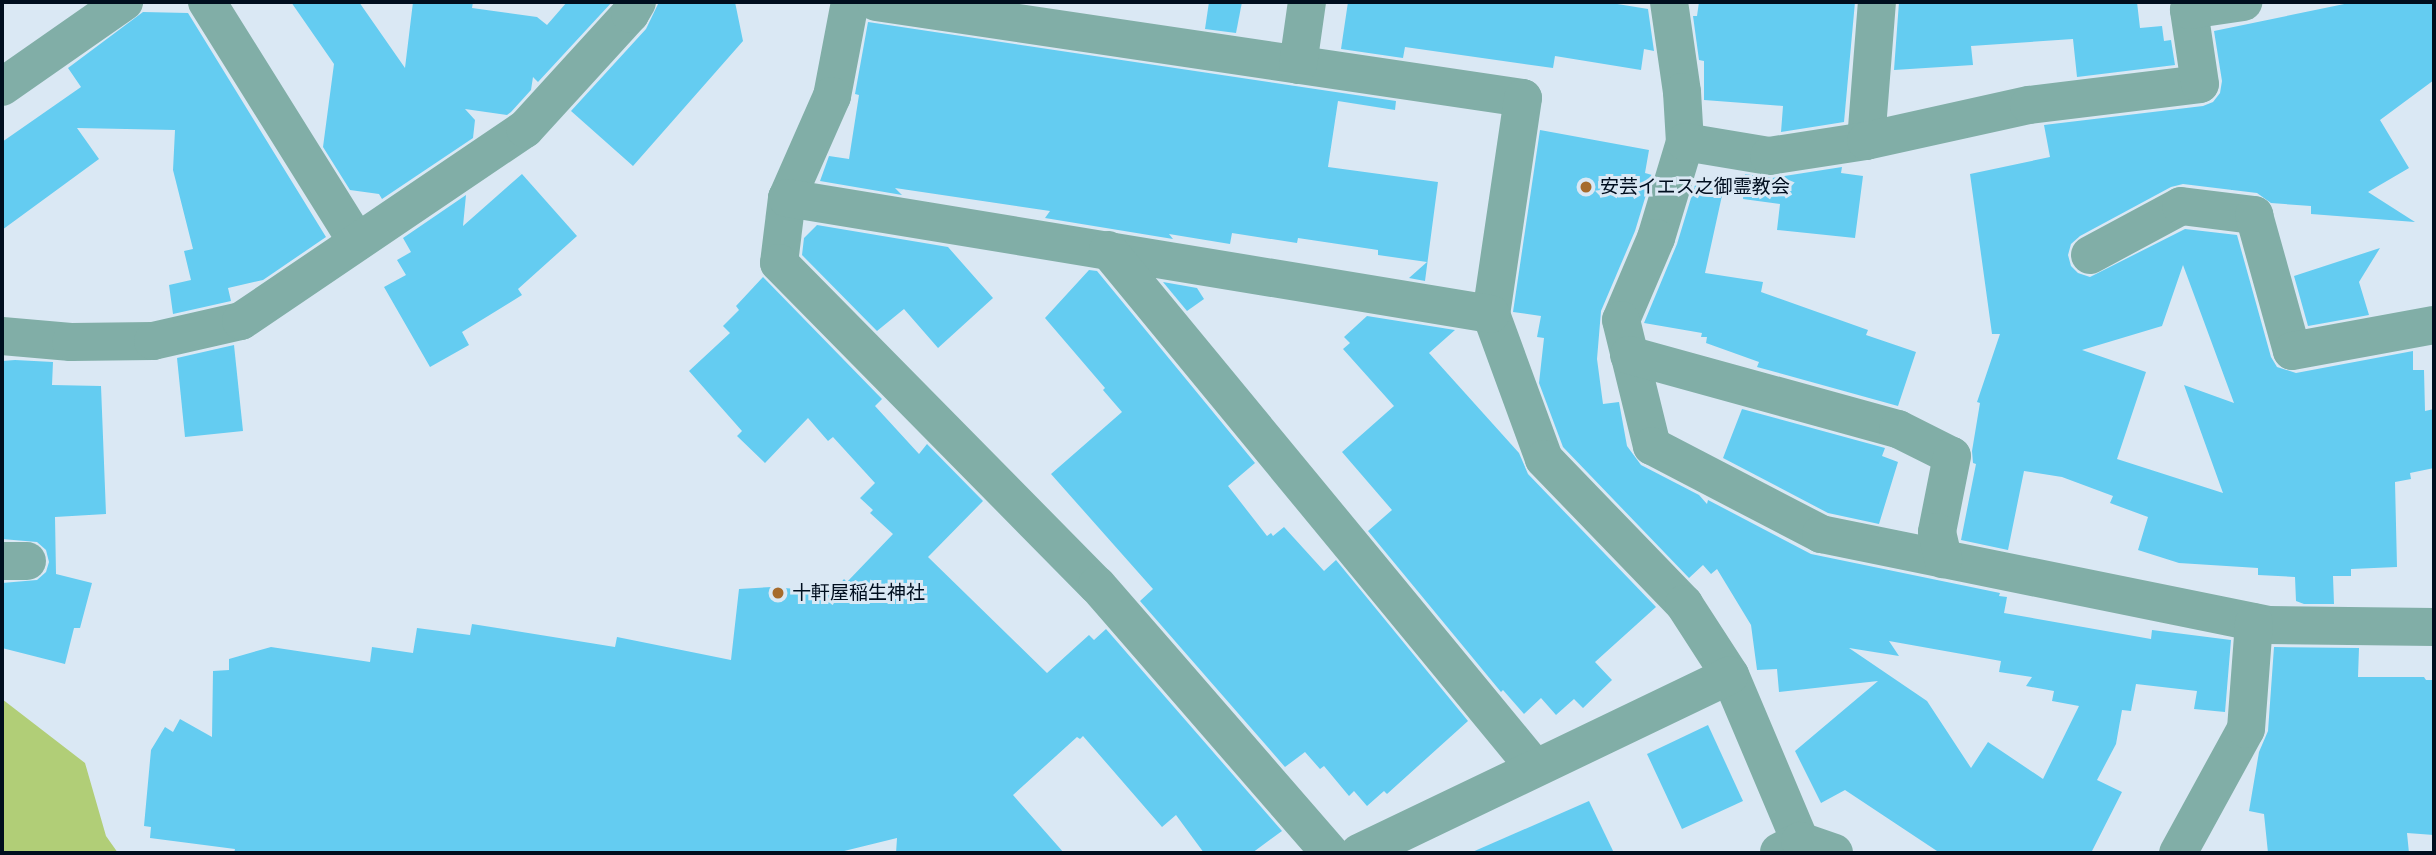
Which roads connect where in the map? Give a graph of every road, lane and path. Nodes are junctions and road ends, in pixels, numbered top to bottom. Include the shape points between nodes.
1 (124, 2) edge
2 (207, 2) edge
3 (637, 2) edge
4 (850, 2) edge
5 (876, 2) edge
6 (1307, 2) edge
7 (1669, 2) edge
8 (1877, 2) edge
9 (2243, 2) edge
10 (1298, 65) junction
11 (2, 87) edge
12 (1867, 141) junction
13 (1685, 142) junction
14 (788, 198) junction
15 (357, 242) junction
16 (1108, 250) junction
17 (2090, 255) dead end
18 (1491, 314) junction
19 (2434, 325) edge
20 (2, 336) edge
21 (1629, 355) junction
22 (1943, 559) junction
23 (2254, 622) junction
24 (2434, 627) edge
25 (1730, 675) junction
26 (1535, 768) junction
27 (1804, 849) edge
28 (1330, 853) edge
29 (1359, 853) edge
30 (2178, 853) edge

1 - 11 street
2 - 15 street
3 - 15 street via 526,129
4 - 14 street via 832,96
5 - 10 street
6 - 10 street
7 - 13 street
8 - 12 street
9 - 12 street via 2189,10 2200,84 2029,105
10 - 18 street via 1523,98
12 - 13 street via 1769,156
13 - 21 street via 1656,238 1621,320
14 - 16 street
14 - 28 street via 779,263 1097,585
15 - 20 street via 241,321 153,341 71,342
16 - 18 street
16 - 26 street
17 - 19 street via 2180,206 2255,215 2292,351
18 - 25 street via 1544,458 1684,604
21 - 22 street via 1651,446 1821,534
21 - 22 street via 1898,429 1952,456 1937,532
22 - 23 street
23 - 24 street
23 - 30 street via 2246,729
25 - 26 street
25 - 27 street
26 - 29 street

